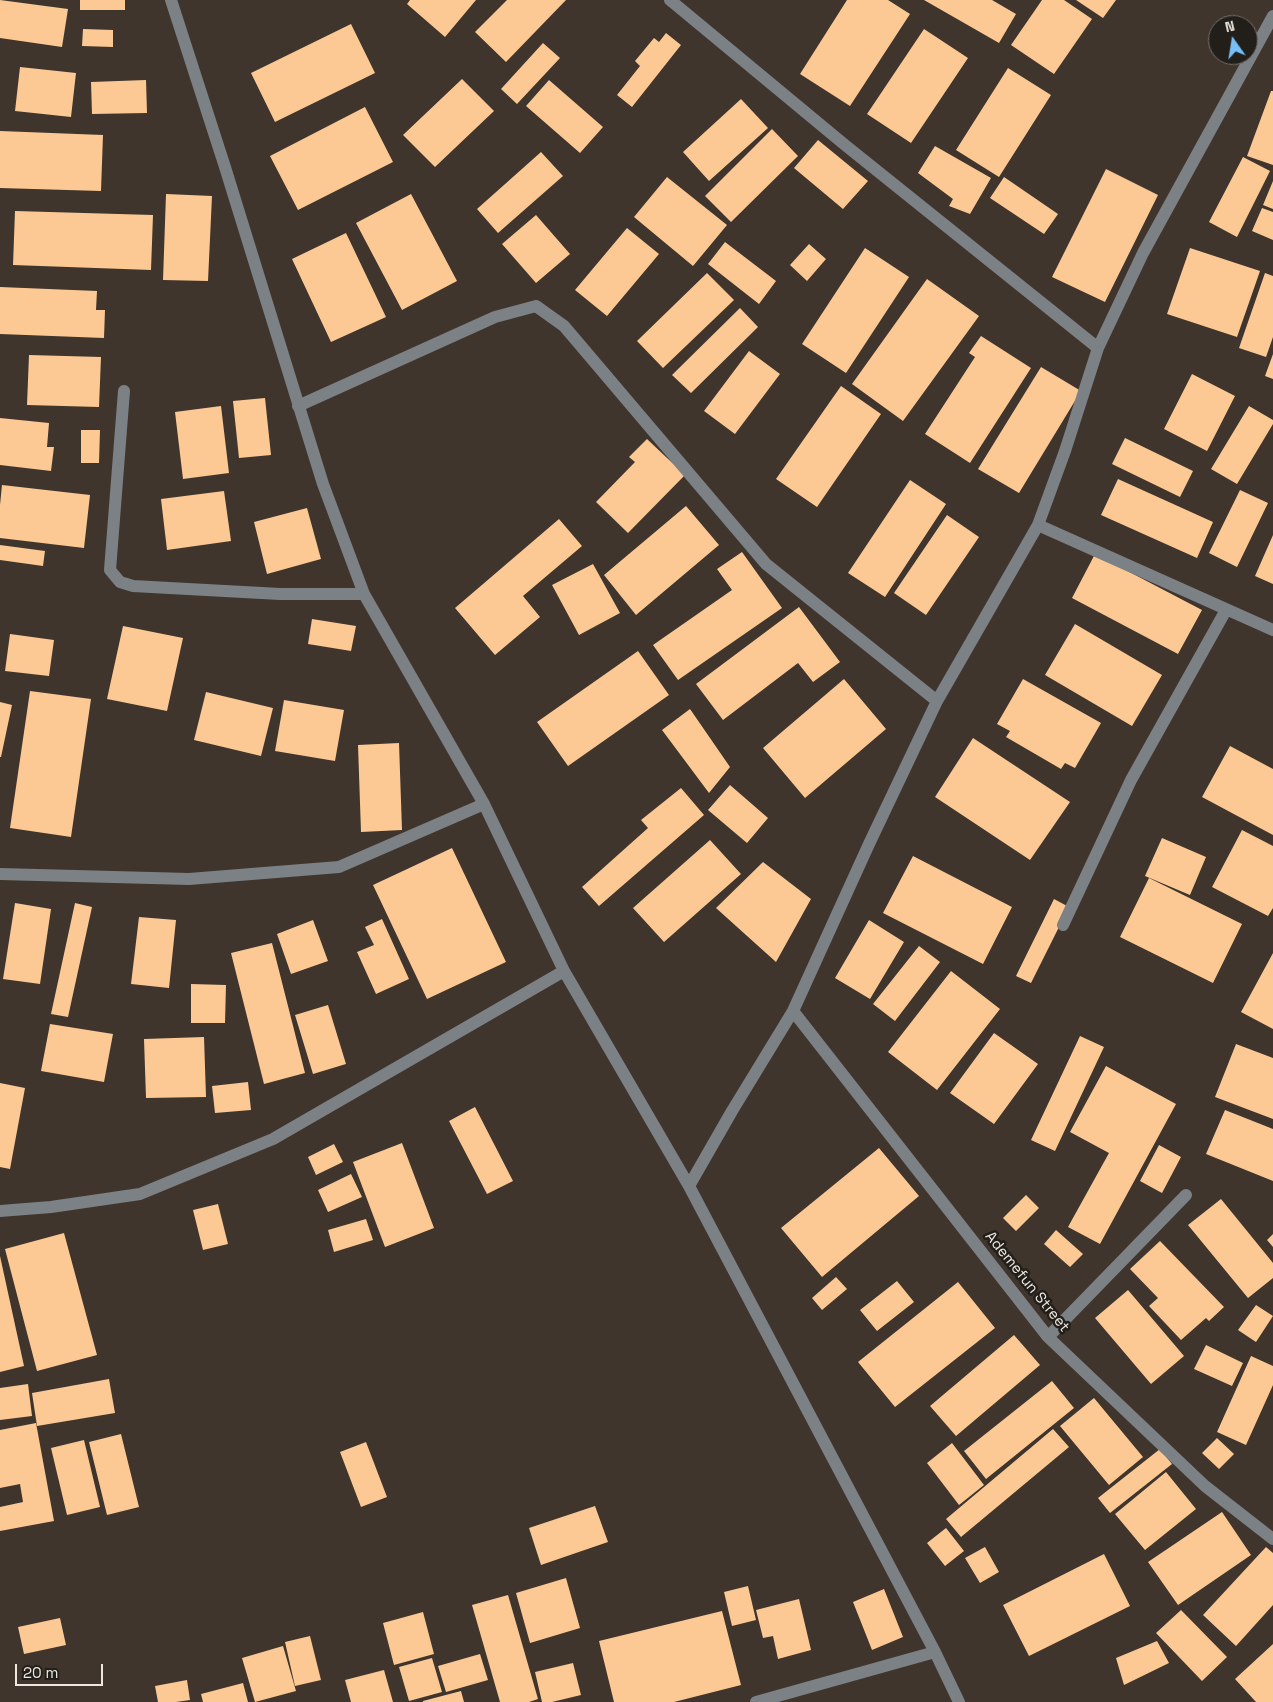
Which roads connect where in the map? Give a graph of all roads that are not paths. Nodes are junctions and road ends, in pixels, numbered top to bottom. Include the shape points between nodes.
1 (171, 0) edge
2 (670, 0) edge
3 (1273, 16) edge
4 (1098, 348) junction
5 (124, 391) dead end
6 (298, 406) junction
7 (1038, 525) junction
8 (364, 594) junction
9 (1226, 610) junction
10 (1273, 630) edge
11 (937, 701) junction
12 (484, 804) junction
13 (0, 874) edge
14 (1063, 925) dead end
15 (564, 971) junction
16 (794, 1011) junction
17 (689, 1186) junction
18 (1186, 1195) dead end
19 (0, 1211) edge
20 (1048, 1337) junction
21 (1273, 1539) edge
22 (935, 1652) junction
23 (756, 1702) edge
24 (959, 1702) edge

1 - 6 street
2 - 4 street
3 - 4 street via 1143,253
4 - 7 street
5 - 8 street via 110,570 120,582 133,586 280,594
6 - 8 street
6 - 11 street via 495,317 536,306 564,326 766,564
7 - 9 street
7 - 11 street
8 - 12 street
9 - 10 street
9 - 14 street via 1130,780
11 - 16 street
12 - 13 street via 339,867 189,879
12 - 15 street
15 - 17 street
15 - 19 street via 273,1140 140,1194
16 - 17 street
16 - 20 street, Ademefun Street
17 - 22 street
18 - 20 street
20 - 21 street, Ademefun Street via 1204,1486
22 - 23 street
22 - 24 street

